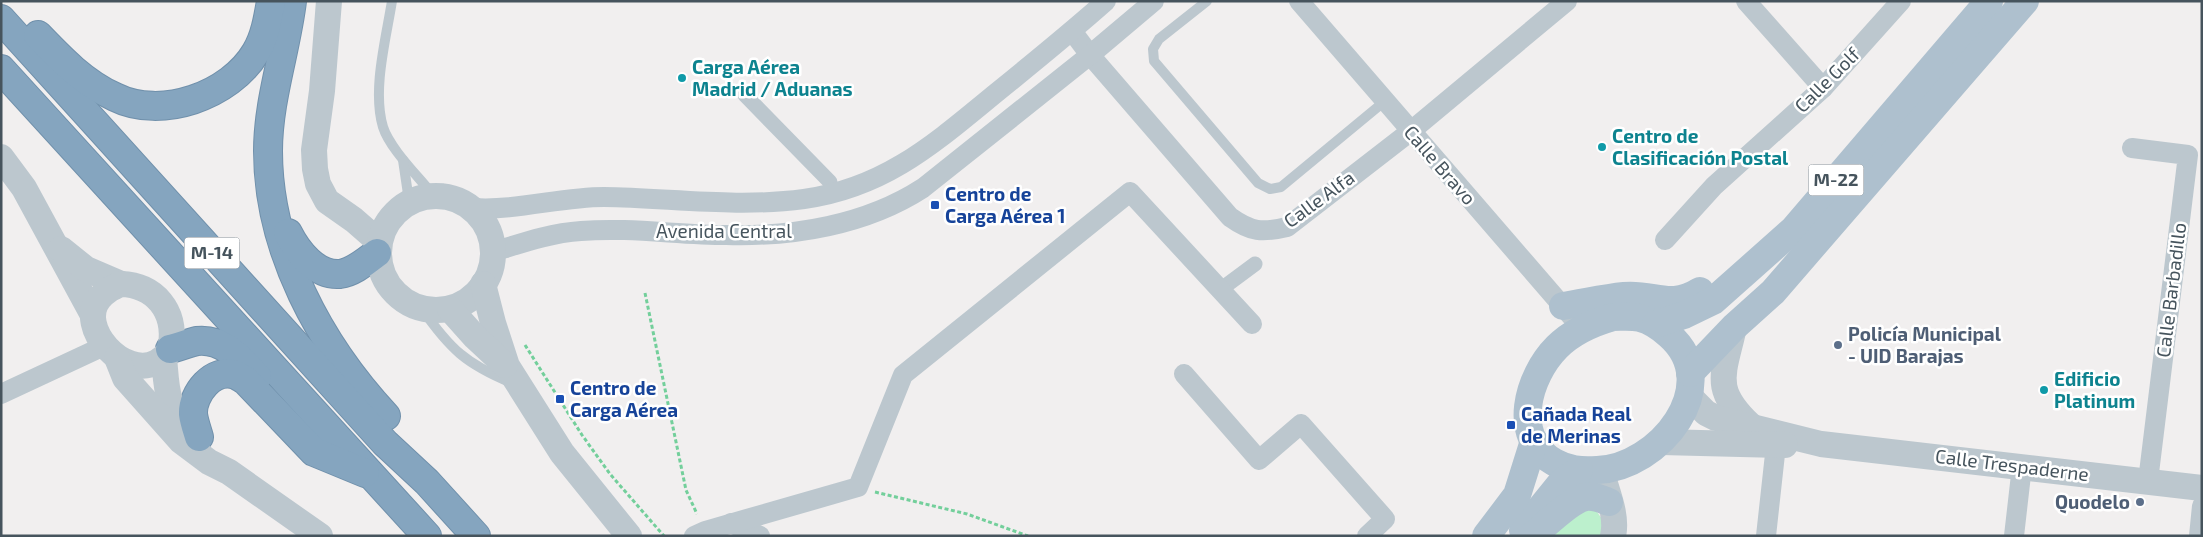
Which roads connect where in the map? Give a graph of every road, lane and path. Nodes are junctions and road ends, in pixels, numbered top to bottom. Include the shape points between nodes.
1 (271, 1) edge
2 (292, 1) edge
3 (329, 1) edge
4 (392, 1) edge
5 (1106, 1) edge
6 (1154, 1) edge
7 (1207, 1) edge
8 (1299, 1) edge
9 (1567, 1) edge
10 (1746, 1) edge
11 (1901, 1) edge
12 (1989, 1) edge
13 (2024, 4) edge
14 (1, 6) edge
15 (1, 19) edge
16 (1072, 31) junction
17 (1090, 56) junction
18 (1, 70) edge
19 (1823, 88) junction
20 (745, 95) dead end
21 (1385, 101) junction
22 (1411, 131) junction
23 (2132, 148) dead end
24 (1, 157) edge
25 (403, 160) junction
26 (830, 182) dead end
27 (318, 184) junction
28 (414, 202) junction
29 (272, 203) junction
30 (473, 208) junction
31 (1793, 230) junction
32 (52, 239) junction
33 (1664, 240) dead end
34 (378, 247) junction
35 (493, 252) junction
36 (1255, 264) dead end
37 (121, 284) junction
38 (484, 284) junction
39 (1220, 290) junction
40 (645, 293) dead end
41 (1563, 306) junction
42 (450, 308) junction
43 (422, 309) junction
44 (93, 315) junction
45 (1252, 324) dead end
46 (1656, 324) junction
47 (1734, 327) junction
48 (1580, 329) junction
49 (522, 340) dead end
50 (111, 352) junction
51 (167, 353) junction
52 (1184, 374) dead end
53 (513, 376) junction
54 (1689, 384) junction
55 (1, 394) edge
56 (327, 426) junction
57 (1750, 426) junction
58 (198, 437) junction
59 (1534, 441) junction
60 (1662, 442) junction
61 (1821, 444) junction
62 (1776, 445) junction
63 (2022, 466) junction
64 (1590, 470) junction
65 (229, 472) junction
66 (372, 476) junction
67 (2148, 481) junction
68 (427, 482) junction
69 (858, 487) junction
70 (2202, 488) edge
71 (1609, 502) junction
72 (2202, 506) edge
73 (731, 523) junction
74 (699, 533) edge
75 (320, 536) edge
76 (427, 536) edge
77 (476, 536) edge
78 (629, 536) edge
79 (664, 536) edge
80 (760, 536) edge
81 (1028, 536) edge
82 (1366, 536) edge
83 (1486, 536) edge
84 (1519, 536) edge
85 (1532, 536) edge
86 (1613, 536) edge
87 (1766, 536) edge
88 (2014, 536) edge
89 (2199, 536) edge

1 - 14 highway via 268,22 256,53 234,77 210,94 188,102 161,105 137,104 95,87 63,61 28,23
2 - 29 highway via 272,100 268,151
3 - 27 street via 314,150
4 - 25 lane via 378,95 383,128
5 - 16 street, Avenida Central
6 - 17 street, Avenida Central
7 - 21 lane via 1159,39 1153,49 1154,61 1258,183 1270,189 1281,187
8 - 21 street, Calle Bravo
9 - 22 street, Calle Alfa
10 - 19 street
11 - 19 street, Calle Golf
12 - 31 main road, M-22
13 - 47 main road, M-22 via 1774,292
15 - 68 highway, M-14 via 385,443
16 - 17 street, Calle Alfa
16 - 30 street, Avenida Central via 928,149 878,179 838,191 806,199 770,202 602,197 494,210
17 - 22 street, Calle Alfa via 1230,217 1242,226 1256,230 1287,227
17 - 35 street, Avenida Central via 923,188 906,199 861,217 810,231 771,235 583,230 537,238
18 - 56 highway, M-14
19 - 33 street, Calle Golf via 1714,186
20 - 26 street
21 - 22 street, Calle Bravo
22 - 41 street, Calle Bravo
23 - 67 street, Calle Barbadillo via 2188,155
24 - 32 street via 24,188
25 - 28 lane
25 - 28 lane
27 - 28 street via 348,203 367,209
27 - 34 street via 327,200 354,220
28 - 30 street via 441,194
28 - 34 street via 383,230
29 - 34 highway via 298,251 324,270 347,272
29 - 68 highway via 286,258 317,321 364,392 392,422
30 - 35 street via 491,236
31 - 41 main road via 1689,298 1670,302 1627,296
31 - 46 main road, M-22 via 1713,301
32 - 37 street via 86,269
32 - 44 street
34 - 43 street via 380,268 386,282 395,294
35 - 38 street via 491,269
36 - 39 street
37 - 44 street via 97,300
37 - 51 street via 135,284 162,303 173,332
38 - 42 street via 469,299
38 - 53 street via 493,323
39 - 45 street
39 - 69 street via 1130,192 903,375
40 - 74 path via 686,490
41 - 48 street, Calle Bravo
42 - 43 street
42 - 53 street
43 - 53 lane via 442,338 459,354 486,372
44 - 50 street via 96,330
46 - 48 main road via 1638,318 1613,317
46 - 54 main road via 1678,344 1686,357
47 - 54 main road, M-22
47 - 57 street via 1722,377 1728,399
48 - 59 main road via 1557,346 1534,380 1528,399 1528,423
49 - 79 path via 610,474
50 - 51 street via 136,366 151,365
50 - 55 street
50 - 65 street via 125,378 182,441 209,462
51 - 56 highway via 199,341 233,350 288,411
51 - 58 street via 166,390 176,416
52 - 82 street via 1259,460 1302,424 1385,519
53 - 78 street via 562,453
54 - 57 street, Calle Trespaderne via 1706,413
54 - 60 main road via 1679,419
56 - 66 highway, M-14
57 - 61 street, Calle Trespaderne
58 - 65 street
58 - 66 highway via 193,414 201,387 212,379 235,374 246,381 314,452
59 - 64 main road via 1548,458 1564,468
59 - 83 main road via 1516,495
60 - 62 street, Calle Trespaderne
60 - 64 main road via 1640,458 1618,467
61 - 62 street, Calle Trespaderne
61 - 63 street, Calle Trespaderne
62 - 87 street
63 - 67 street, Calle Trespaderne
63 - 88 street
64 - 71 street
64 - 84 main road via 1561,483
65 - 75 street
66 - 76 highway, M-14
67 - 70 street, Calle Trespaderne
68 - 77 highway, M-14
69 - 73 street
69 - 81 path via 967,514
71 - 85 main road via 1597,497 1584,497
71 - 86 street via 1615,528
72 - 89 street
73 - 74 street
73 - 80 street

